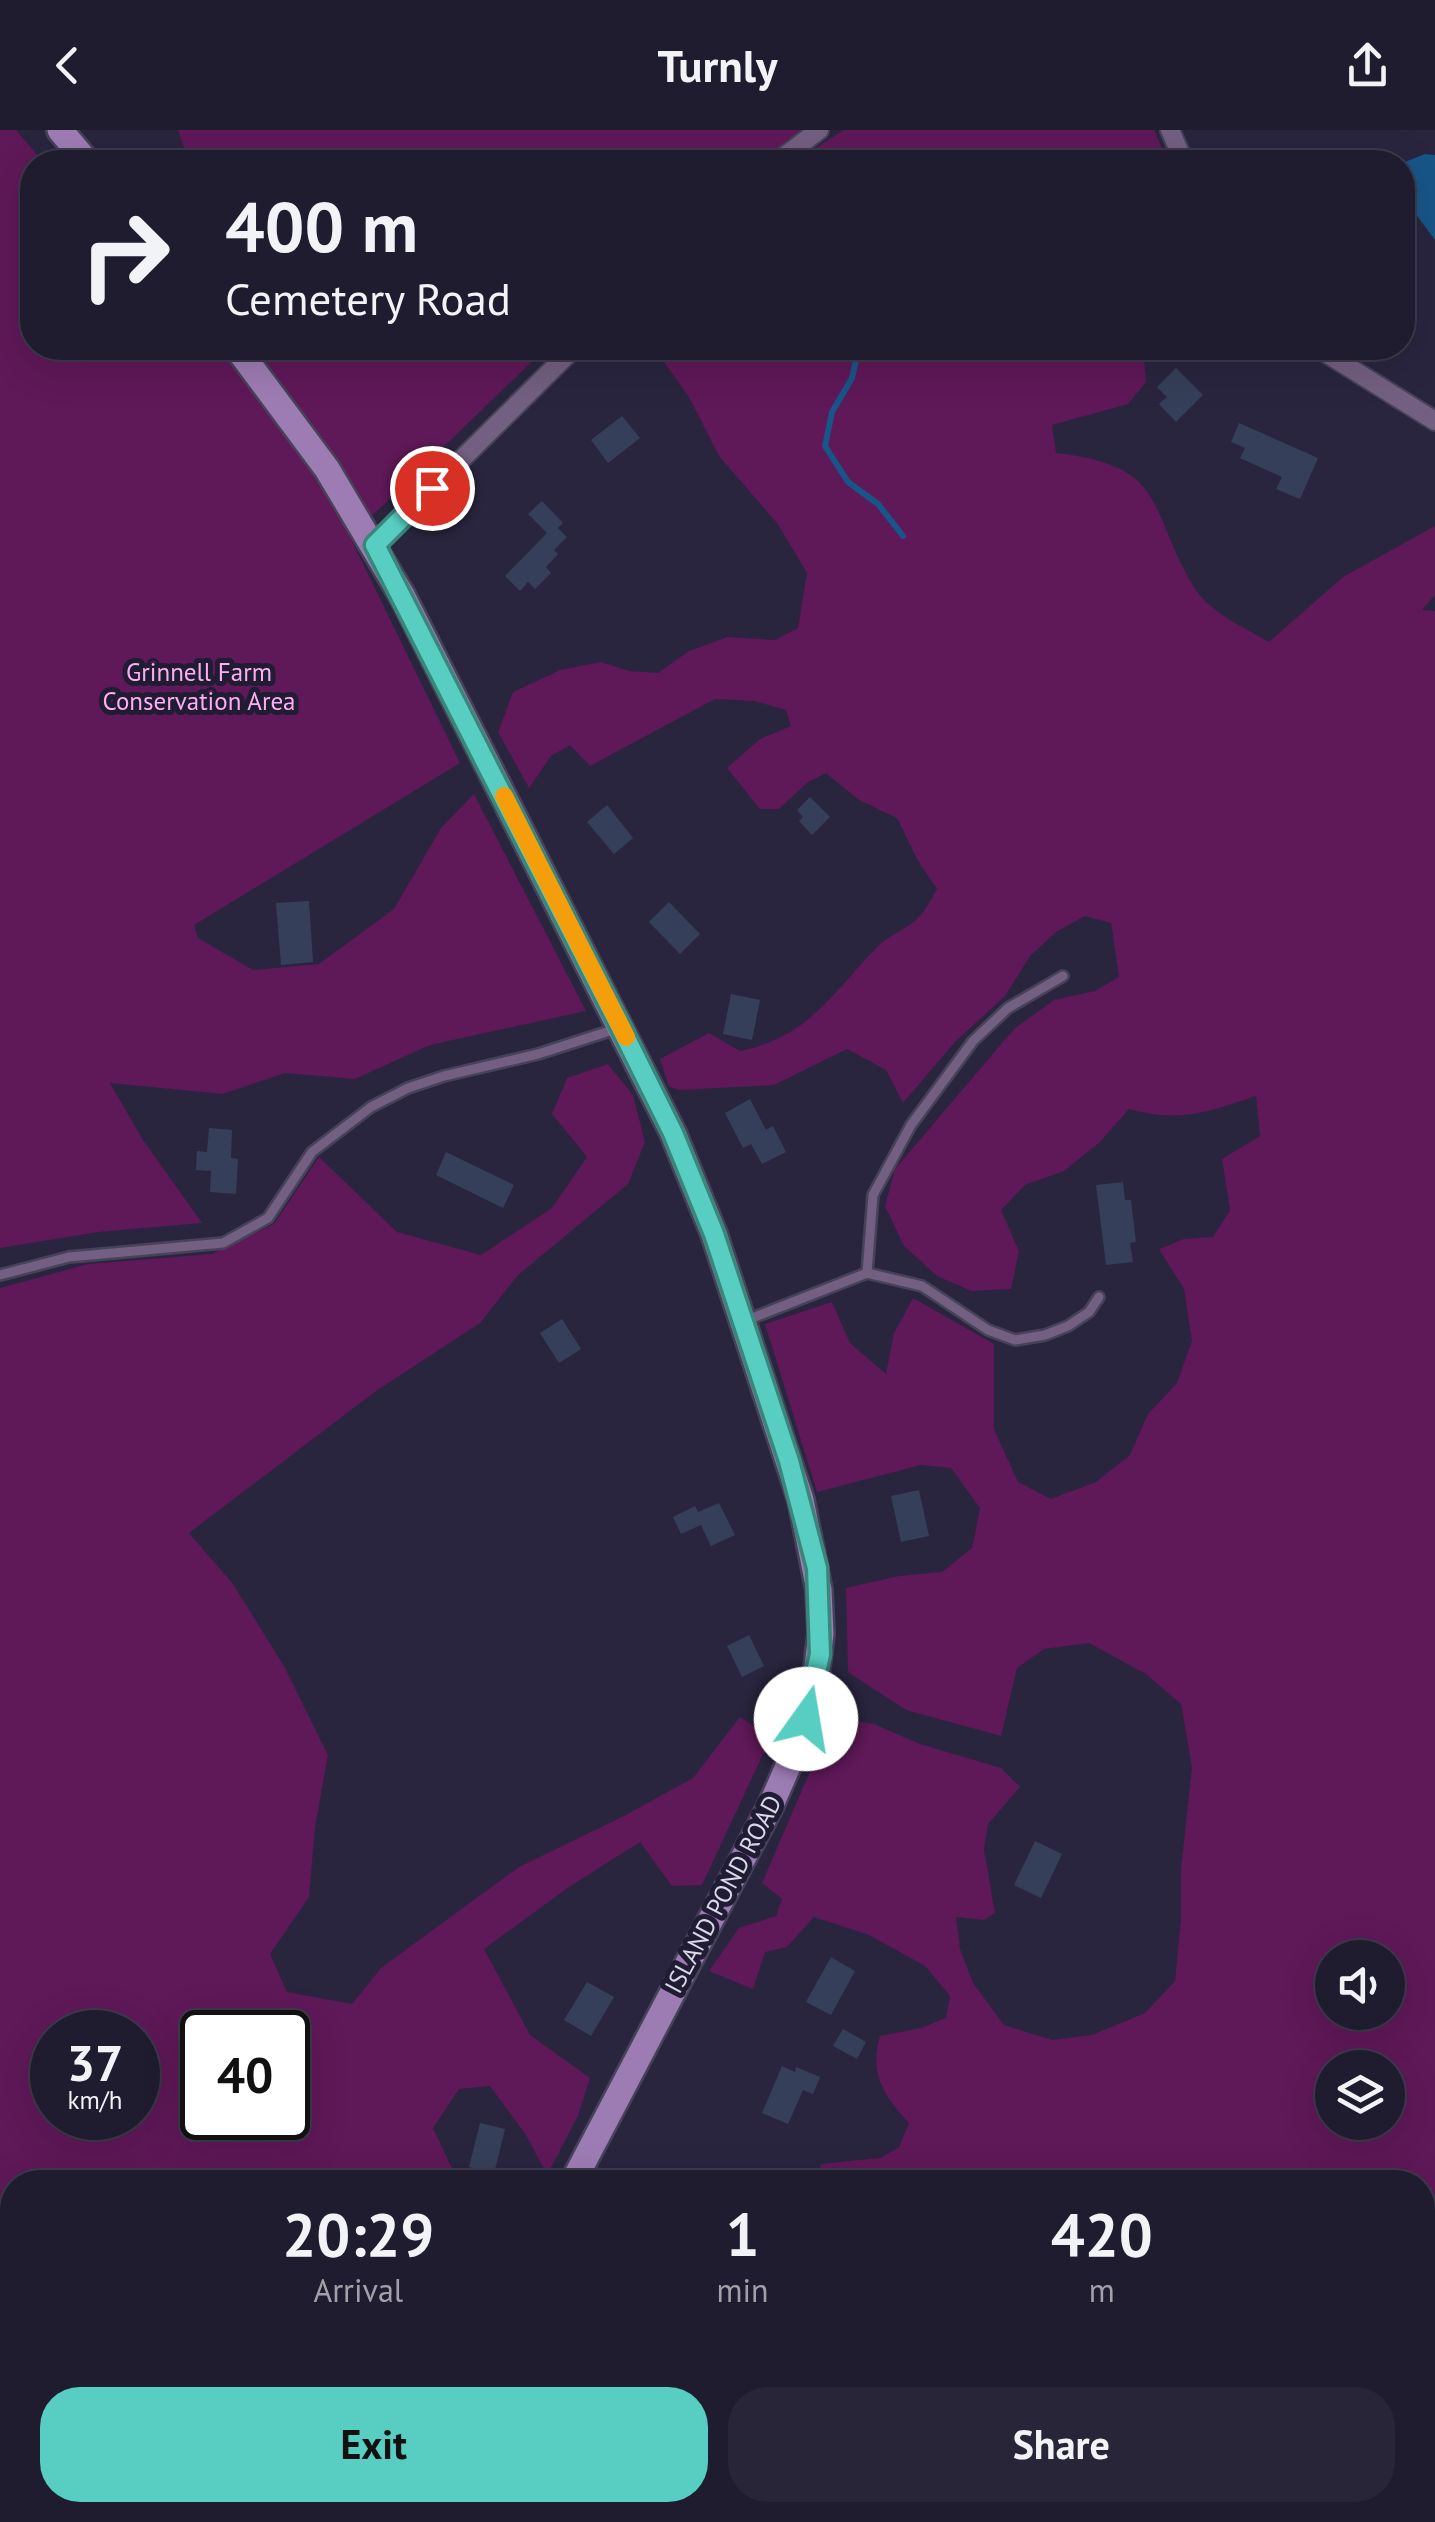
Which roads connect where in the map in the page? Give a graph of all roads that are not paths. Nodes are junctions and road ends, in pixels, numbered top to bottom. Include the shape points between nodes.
1 (60, 130) edge
2 (820, 130) edge
3 (76, 150) edge
4 (793, 150) edge
5 (246, 360) edge
6 (562, 360) edge
7 (1337, 360) edge
8 (1435, 422) edge
9 (375, 545) junction
10 (1063, 976) dead end
11 (621, 1028) junction
12 (867, 1273) junction
13 (0, 1274) edge
14 (1098, 1297) dead end
15 (744, 1322) junction
16 (579, 2170) edge

1 - 3 street
2 - 4 street
5 - 9 street, ISLAND POND ROAD
6 - 9 street
7 - 8 street
9 - 11 street, ISLAND POND ROAD
10 - 12 lane via 1008,1008 973,1041 911,1125 873,1195
11 - 13 lane via 444,1076 371,1107 312,1152 268,1218 223,1243 69,1257
11 - 15 street, ISLAND POND ROAD via 695,1184
12 - 14 lane via 922,1286 988,1330 1016,1340 1068,1326
12 - 15 lane
15 - 16 street, ISLAND POND ROAD via 817,1568 821,1634 814,1691 778,1790

